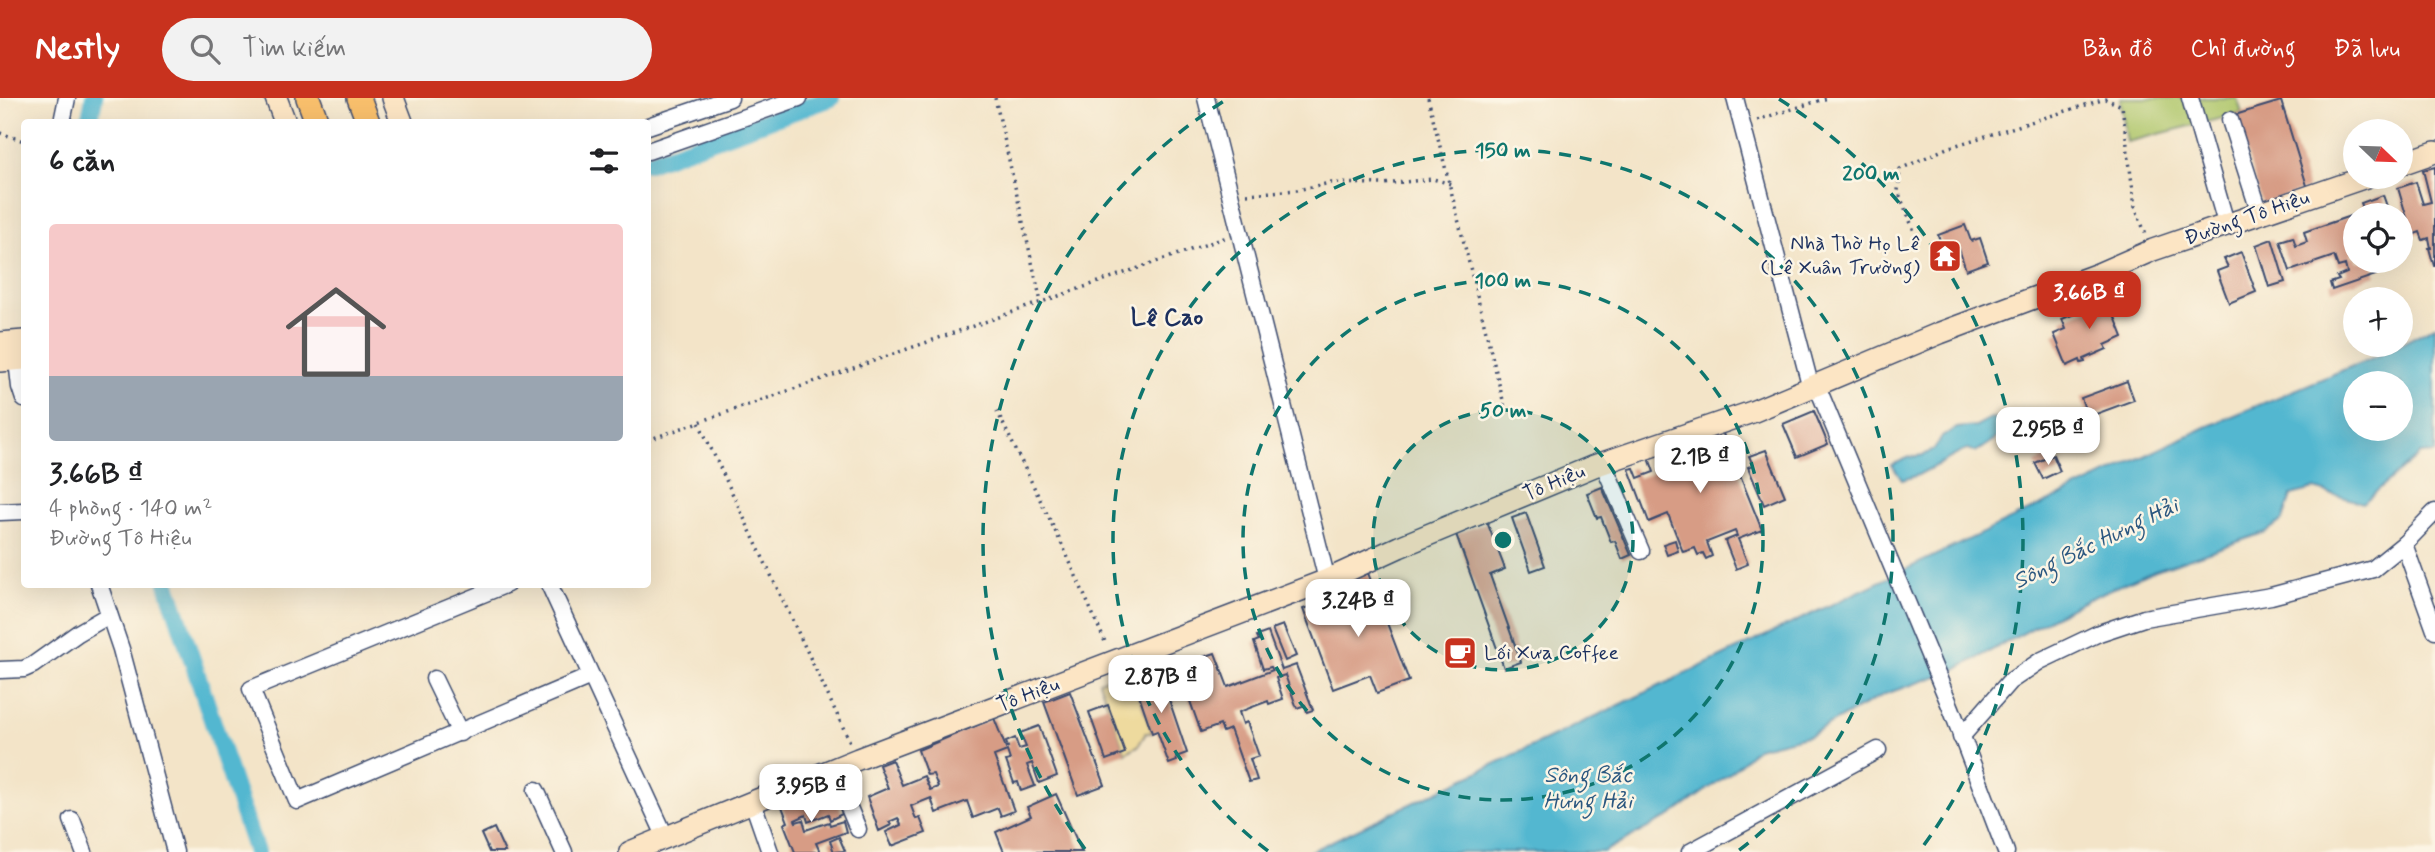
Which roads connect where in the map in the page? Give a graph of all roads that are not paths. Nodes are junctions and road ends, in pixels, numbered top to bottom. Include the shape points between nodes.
1 (67, 98) edge
2 (276, 98) edge
3 (308, 98) edge
4 (359, 98) edge
5 (393, 98) edge
6 (730, 98) edge
7 (799, 98) edge
8 (1206, 98) edge
9 (1735, 98) edge
10 (2190, 98) edge
11 (63, 119) edge
12 (284, 119) edge
13 (316, 119) edge
14 (367, 119) edge
15 (401, 119) edge
16 (2231, 120) dead end
17 (651, 125) edge
18 (651, 150) edge
19 (2435, 152) edge
20 (2413, 160) edge
21 (2343, 185) edge
22 (2260, 214) junction
23 (2226, 223) junction
24 (13, 351) edge
25 (1814, 387) junction
26 (21, 390) edge
27 (1603, 463) junction
28 (21, 511) edge
29 (0, 512) edge
30 (2435, 512) edge
31 (2404, 544) junction
32 (1641, 551) dead end
33 (1327, 580) junction
34 (100, 588) edge
35 (497, 588) edge
36 (551, 588) edge
37 (109, 615) junction
38 (2435, 630) edge
39 (0, 670) edge
40 (591, 676) junction
41 (434, 679) dead end
42 (460, 733) junction
43 (1961, 737) junction
44 (1878, 750) dead end
45 (833, 770) junction
46 (536, 790) dead end
47 (753, 803) junction
48 (72, 820) dead end
49 (858, 829) dead end
50 (656, 845) edge
51 (84, 852) edge
52 (175, 852) edge
53 (564, 852) edge
54 (630, 852) edge
55 (769, 852) edge
56 (1690, 852) edge
57 (2006, 852) edge

1 - 11 street
2 - 12 main road
3 - 13 main road
4 - 14 main road
5 - 15 main road
6 - 17 street
7 - 18 street
8 - 33 street
9 - 25 street
10 - 23 street
16 - 22 street
19 - 20 main road
21 - 22 main road, Đường Tô Hiệu
22 - 23 main road, Đường Tô Hiệu
23 - 25 main road, Đường Tô Hiệu via 1940,333
24 - 26 street
25 - 27 main road, Tô Hiệu
25 - 43 street
27 - 32 street
27 - 33 main road, Tô Hiệu
28 - 29 street
30 - 31 street
31 - 38 street
31 - 43 street via 2372,569 2270,597 2144,618 2099,633 2040,661 2009,682
33 - 45 main road, Tô Hiệu
34 - 37 street
35 - 42 street via 251,689 297,801
36 - 40 street
37 - 39 street via 33,665
37 - 52 street
40 - 42 street
40 - 50 street
41 - 42 street
43 - 57 street
44 - 56 street
45 - 47 main road, Tô Hiệu
45 - 49 street
46 - 53 street
47 - 50 main road, Tô Hiệu
47 - 55 street
48 - 51 street
50 - 54 main road, Tô Hiệu

